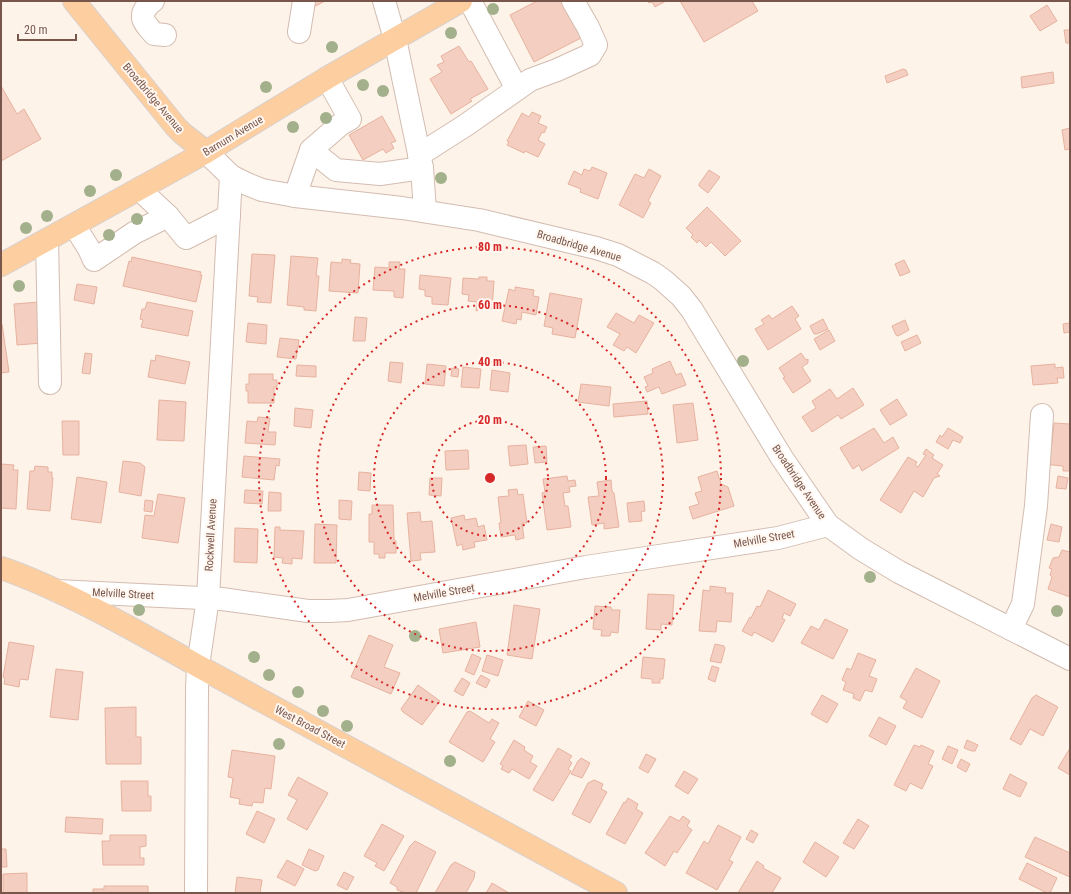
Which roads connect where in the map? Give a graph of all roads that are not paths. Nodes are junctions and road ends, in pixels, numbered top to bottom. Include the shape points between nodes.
1 (74, 1) edge
2 (153, 1) edge
3 (304, 1) edge
4 (384, 1) edge
5 (461, 1) edge
6 (470, 1) edge
7 (573, 1) edge
8 (299, 32) dead end
9 (165, 35) dead end
10 (394, 39) junction
11 (327, 78) junction
12 (517, 89) junction
13 (311, 150) junction
14 (206, 152) junction
15 (420, 162) junction
16 (231, 176) junction
17 (139, 189) junction
18 (295, 196) junction
19 (425, 211) junction
20 (168, 216) junction
21 (229, 216) junction
22 (74, 225) junction
23 (47, 240) junction
24 (1, 265) edge
25 (50, 383) dead end
26 (1042, 415) dead end
27 (828, 525) junction
28 (1, 568) edge
29 (58, 591) junction
30 (208, 598) junction
31 (1011, 629) junction
32 (1070, 658) edge
33 (198, 666) junction
34 (196, 893) edge
35 (616, 893) edge

1 - 14 main road, Broadbridge Avenue via 182,134
2 - 9 street via 143,13 143,19 154,34
3 - 8 street
4 - 10 street
5 - 10 main road, Barnum Avenue
6 - 12 street
7 - 12 street via 596,45 590,55 530,80
10 - 11 main road, Barnum Avenue
10 - 15 street
11 - 13 street via 350,119
11 - 14 main road, Barnum Avenue
12 - 15 street
13 - 15 street via 336,170 380,174
13 - 18 street
14 - 16 street, Broadbridge Avenue
14 - 17 main road, Barnum Avenue
15 - 19 street
16 - 18 street, Broadbridge Avenue via 262,190
16 - 21 street, Rockwell Avenue
17 - 20 street
17 - 22 main road, Barnum Avenue
18 - 19 street, Broadbridge Avenue
19 - 27 street, Broadbridge Avenue via 479,220 596,248 639,265 663,280 692,310 782,458
20 - 21 street via 186,238
20 - 22 street via 134,233 94,260
21 - 30 street, Rockwell Avenue
22 - 23 main road, Barnum Avenue
23 - 24 main road, Barnum Avenue
23 - 25 street
26 - 31 street via 1036,506 1023,604
27 - 30 street, Melville Street via 778,538 586,566 348,610 308,611
27 - 31 street, Broadbridge Avenue via 883,563
28 - 29 main road, West Broad Street
29 - 30 street, Melville Street
29 - 33 main road, West Broad Street
30 - 33 street, Rockwell Avenue
31 - 32 street, Broadbridge Avenue
33 - 34 street, Rockwell Avenue
33 - 35 main road, West Broad Street

